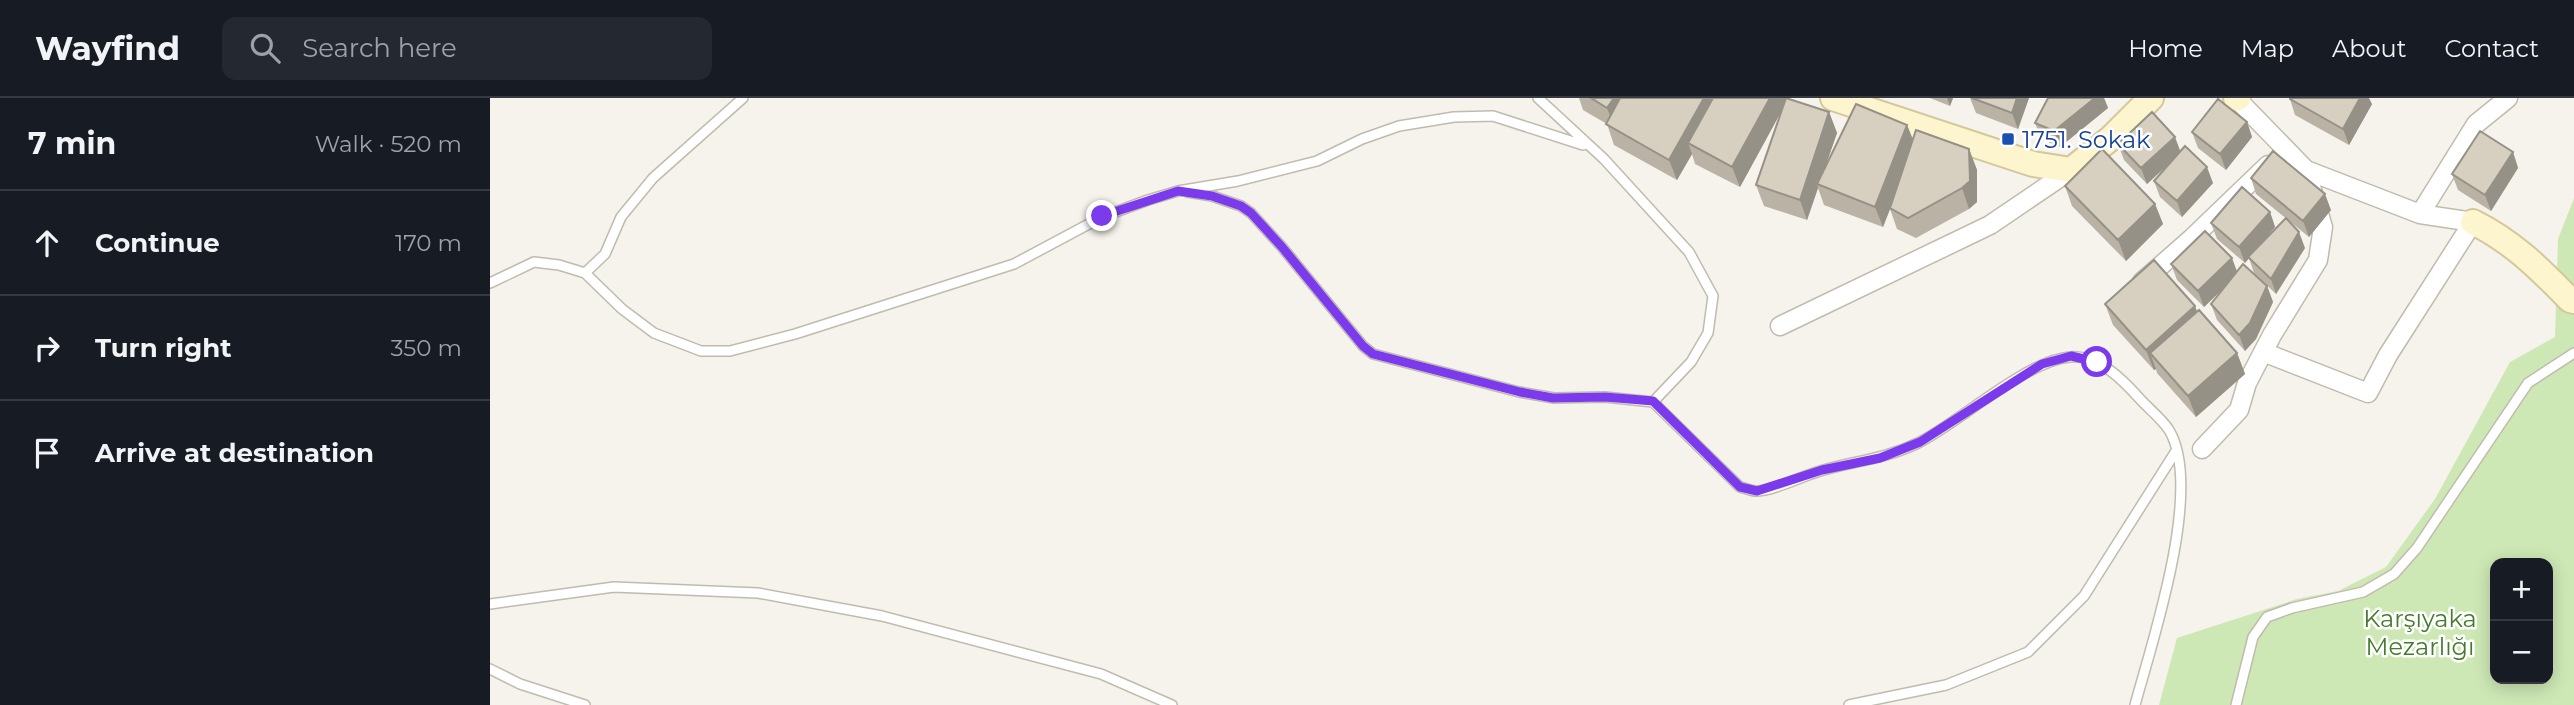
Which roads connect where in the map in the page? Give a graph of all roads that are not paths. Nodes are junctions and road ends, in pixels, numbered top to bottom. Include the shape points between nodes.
1 (743, 98) edge
2 (1538, 98) edge
3 (1833, 98) edge
4 (2151, 98) edge
5 (2237, 98) edge
6 (2508, 98) edge
7 (1590, 147) junction
8 (2285, 148) junction
9 (2071, 170) junction
10 (2306, 170) junction
11 (1178, 191) junction
12 (2420, 214) junction
13 (2473, 222) junction
14 (584, 273) junction
15 (490, 283) edge
16 (2126, 290) edge
17 (2573, 304) edge
18 (1780, 326) dead end
19 (2263, 352) junction
20 (2574, 352) edge
21 (1653, 401) junction
22 (2202, 449) dead end
23 (2176, 451) junction
24 (490, 604) edge
25 (490, 669) edge
26 (584, 705) edge
27 (1172, 705) edge
28 (1849, 705) edge
29 (2135, 705) edge
30 (2236, 705) edge

1 - 14 lane via 653,178 621,217 605,254
2 - 7 lane
3 - 9 main road via 2033,163
4 - 9 main road
5 - 8 street
6 - 12 street via 2476,124
7 - 11 lane via 1493,116 1454,117 1399,126 1317,161
7 - 21 lane via 1689,252 1713,296 1708,333 1691,362
8 - 10 street
8 - 16 street via 2191,239
9 - 18 street via 1990,225
10 - 12 street
10 - 19 street via 2323,227 2318,260
11 - 14 lane via 1102,216 1014,264 730,351 701,351 654,333
11 - 21 lane via 1212,196 1251,213 1373,354 1553,398
12 - 13 street
13 - 17 main road via 2500,235
13 - 19 street via 2368,393
14 - 15 lane via 534,262
19 - 22 street via 2239,410
20 - 30 lane via 2528,383 2417,548 2394,574 2363,592 2267,617 2253,637
21 - 23 lane via 1740,487 1757,491 1880,458 1920,442 2042,364 2071,356 2097,362 2125,383 2169,431
23 - 28 lane via 2084,596 2028,652 1946,685
23 - 29 lane via 2181,504 2166,587
24 - 27 lane via 614,587 758,593 882,616 1101,674
25 - 26 lane

